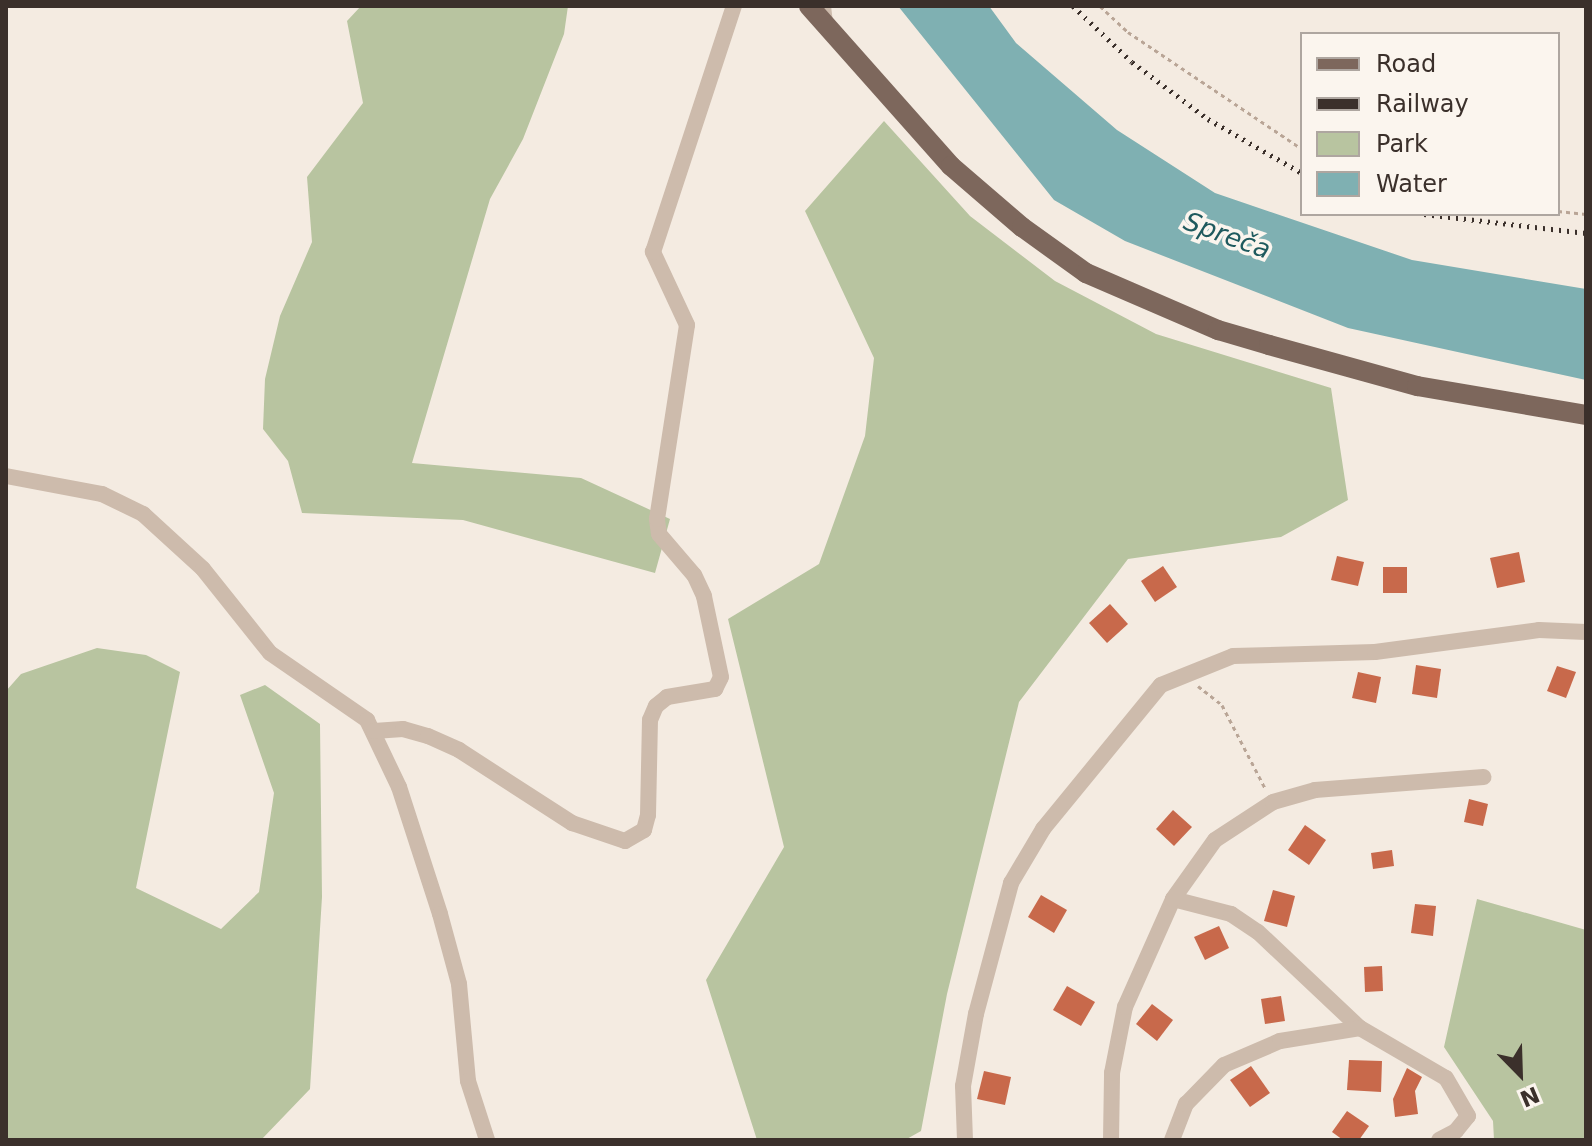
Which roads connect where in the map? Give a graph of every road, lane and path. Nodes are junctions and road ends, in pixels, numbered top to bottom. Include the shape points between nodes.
1 (734, 6) edge
2 (809, 6) edge
3 (827, 6) edge
4 (1100, 6) edge
5 (829, 28) junction
6 (1300, 148) edge
7 (1560, 211) edge
8 (1586, 214) edge
9 (1586, 415) edge
10 (6, 476) edge
11 (1586, 632) edge
12 (1177, 675) junction
13 (374, 731) junction
14 (1483, 777) dead end
15 (1273, 802) junction
16 (1173, 899) junction
17 (1360, 1028) junction
18 (487, 1140) edge
19 (965, 1140) edge
20 (1111, 1140) edge
21 (1172, 1140) edge
22 (1439, 1140) edge

1 - 13 street via 653,252 687,325 659,534 694,575 704,596 721,677 705,695 667,697 656,706 650,720 648,815 644,830 625,841 572,823 459,750 428,736 403,729
2 - 5 main road
3 - 5 lane
4 - 6 path via 1128,32
5 - 9 main road via 951,166 1086,273 1205,325 1269,345 1417,386
7 - 8 path
10 - 13 street via 102,494 143,514 203,569 252,636 357,711
11 - 12 street via 1539,630 1375,652 1233,656
12 - 15 path via 1222,705
12 - 19 street via 1161,685 1091,768 1043,829 1011,883 963,1086
13 - 18 street via 399,787 440,914 459,984 468,1081
14 - 15 street via 1315,790
15 - 16 street via 1215,840
16 - 17 street via 1231,914 1258,932
16 - 20 street via 1125,1007 1112,1073
17 - 21 street via 1280,1041 1224,1065 1186,1104
17 - 22 street via 1456,1089 1468,1116

